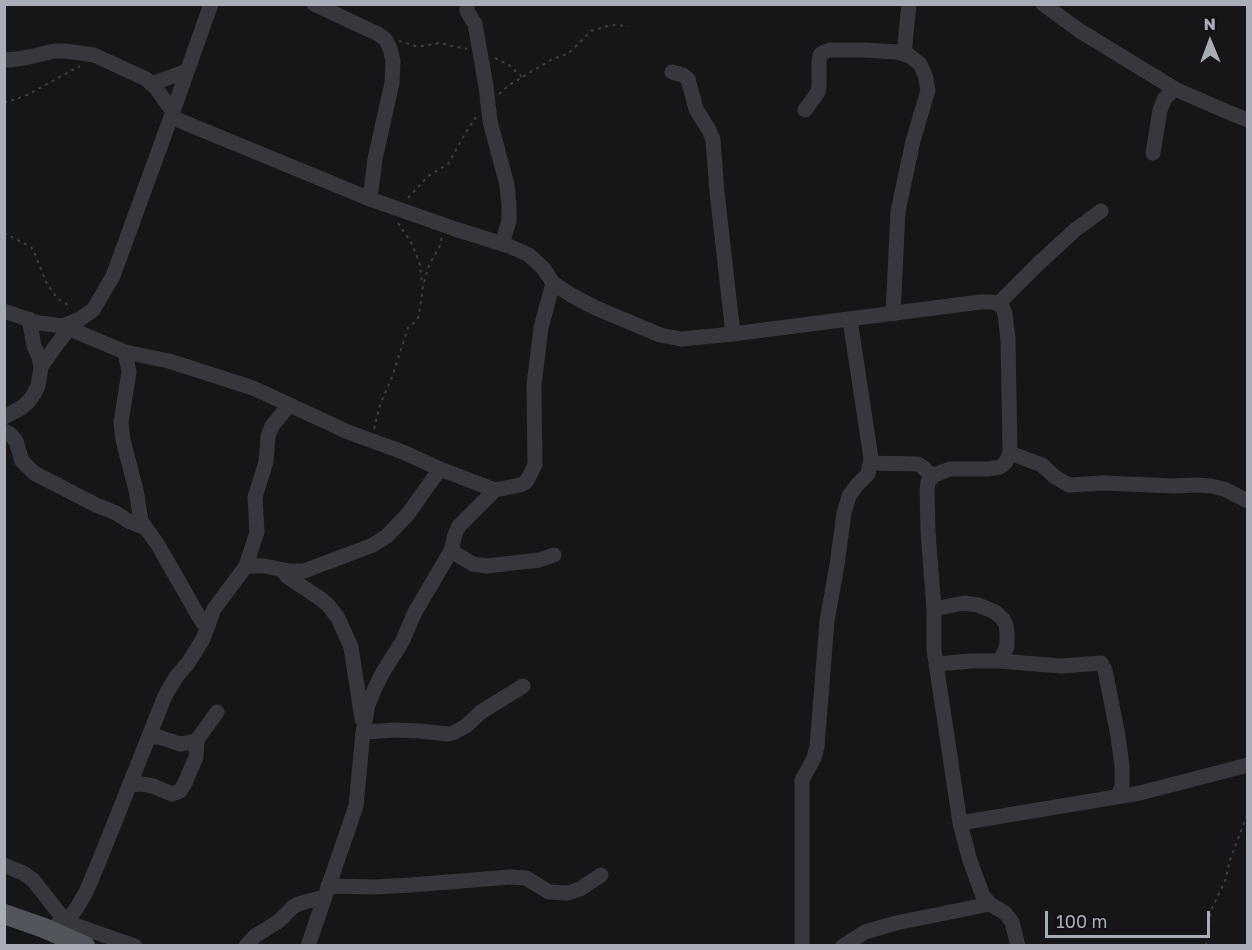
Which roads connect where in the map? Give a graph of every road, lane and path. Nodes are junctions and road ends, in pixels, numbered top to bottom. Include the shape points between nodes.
1 (211, 4) edge
2 (314, 4) edge
3 (467, 4) edge
4 (909, 4) edge
5 (1042, 4) edge
6 (628, 26) dead end
7 (385, 39) junction
8 (481, 53) junction
9 (904, 54) junction
10 (4, 59) edge
11 (84, 64) dead end
12 (187, 71) junction
13 (672, 72) dead end
14 (522, 77) junction
15 (150, 84) junction
16 (1174, 89) junction
17 (4, 103) edge
18 (488, 105) junction
19 (805, 110) dead end
20 (172, 115) junction
21 (1248, 120) edge
22 (1153, 153) dead end
23 (370, 200) junction
24 (392, 207) junction
25 (1101, 211) dead end
26 (445, 226) junction
27 (4, 233) edge
28 (502, 244) junction
29 (553, 283) junction
30 (423, 286) junction
31 (998, 304) junction
32 (4, 311) edge
33 (893, 314) junction
34 (83, 317) junction
35 (29, 320) junction
36 (850, 320) junction
37 (67, 327) junction
38 (733, 334) junction
39 (125, 352) junction
40 (41, 367) junction
41 (289, 405) junction
42 (4, 417) edge
43 (4, 431) edge
44 (371, 440) junction
45 (1010, 453) junction
46 (870, 463) junction
47 (440, 469) junction
48 (932, 476) junction
49 (495, 490) junction
50 (1248, 501) edge
51 (146, 528) junction
52 (451, 551) junction
53 (554, 555) dead end
54 (246, 566) junction
55 (282, 570) junction
56 (934, 609) junction
57 (206, 627) junction
58 (1000, 661) junction
59 (936, 664) junction
60 (523, 686) dead end
61 (217, 712) dead end
62 (363, 730) junction
63 (149, 737) junction
64 (197, 740) junction
65 (1248, 765) edge
66 (129, 785) junction
67 (1117, 797) junction
68 (1248, 813) edge
69 (960, 823) junction
70 (4, 866) edge
71 (601, 874) dead end
72 (326, 891) junction
73 (990, 904) junction
74 (4, 914) edge
75 (66, 921) junction
76 (44, 928) junction
77 (85, 945) edge
78 (135, 945) edge
79 (246, 945) edge
80 (308, 945) edge
81 (802, 945) edge
82 (843, 945) edge
83 (1018, 945) edge
84 (1206, 945) edge

1 - 12 street
2 - 7 street
3 - 8 street via 476,24
4 - 9 street
5 - 16 street
6 - 14 path via 611,25 591,31 569,53
7 - 8 path via 416,46 439,43
7 - 23 street via 393,61 392,83
8 - 14 path via 509,65
8 - 18 street
9 - 19 street via 824,52 820,55 818,92
9 - 33 street via 920,64 928,90 898,211
10 - 15 street via 54,51 80,52 110,62
11 - 17 path
12 - 15 street
12 - 20 street
13 - 38 street via 688,80 696,109 713,140
14 - 18 path
15 - 20 street
16 - 21 street
16 - 22 street via 1160,110
18 - 24 path via 474,119 448,164
18 - 28 street via 507,185 509,221
20 - 23 street
20 - 34 street via 112,276 93,310
23 - 24 street
24 - 26 street
24 - 30 path via 412,244
25 - 31 street
26 - 28 street
26 - 30 path
27 - 34 path via 31,246 47,284 58,299
28 - 29 street via 529,255
29 - 38 street via 596,308 660,335 681,339
29 - 49 street via 534,385 535,464 526,482
30 - 44 path via 419,315 408,328
31 - 33 street via 980,302
31 - 45 street via 1005,314 1008,339
32 - 35 street
33 - 36 street
34 - 37 street
35 - 37 street
35 - 40 street
36 - 38 street
36 - 46 street
37 - 39 street
37 - 40 street
39 - 41 street via 207,373
39 - 51 street via 129,372 123,440 141,521
40 - 42 street via 34,394 21,408
41 - 44 street
41 - 54 street via 268,436 266,462 255,497 257,532
43 - 51 street via 16,441 22,460 34,473
44 - 47 street
45 - 48 street via 1000,467 950,469
45 - 50 street via 1041,465 1069,485 1211,486
46 - 48 street via 918,464
46 - 81 street via 868,474 849,496 844,513 827,621 817,747 802,780
47 - 49 street
47 - 55 street via 408,514 373,545 304,571
48 - 56 street via 927,501
49 - 52 street via 457,529
51 - 57 street
52 - 53 street via 473,564 487,566
52 - 62 street via 382,672 368,705
54 - 55 street
54 - 57 street via 214,609
55 - 62 street via 321,599 338,618 351,647
56 - 58 street via 964,603 995,612 1006,625 1007,633 1007,646
56 - 59 street
57 - 63 street via 203,639 165,696
58 - 59 street
58 - 67 street via 1103,665 1122,766 1122,787
59 - 69 street
60 - 62 street via 453,734
61 - 64 street
62 - 72 street via 356,806
63 - 64 street via 180,744
63 - 66 street
64 - 66 street via 196,757 180,791 172,794 153,786
65 - 67 street
66 - 75 street via 86,892
67 - 69 street
68 - 84 path via 1225,881 1210,910
69 - 73 street via 970,861
70 - 75 street via 33,880
71 - 72 street via 568,893 549,892 526,878 510,877
72 - 79 street via 293,907
72 - 80 street
73 - 82 street via 896,923 864,932
73 - 83 street via 1012,922
74 - 76 main road
75 - 76 street
75 - 78 street
76 - 77 main road

